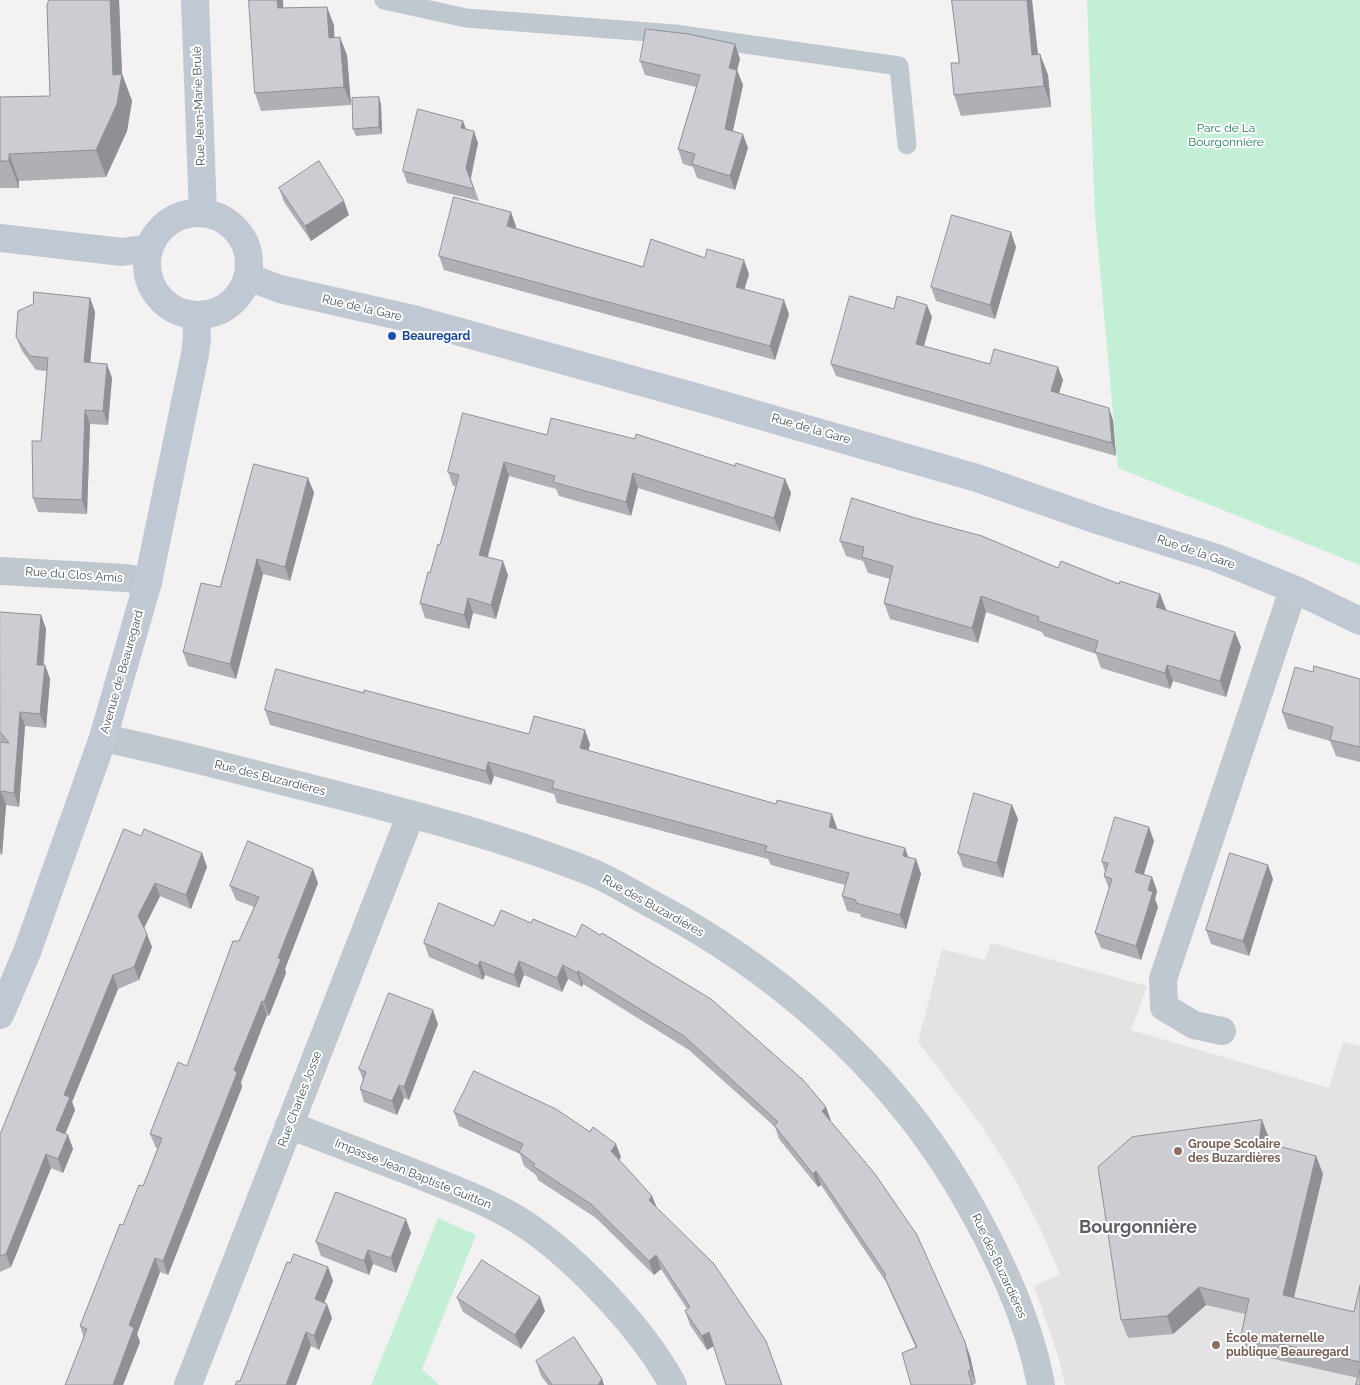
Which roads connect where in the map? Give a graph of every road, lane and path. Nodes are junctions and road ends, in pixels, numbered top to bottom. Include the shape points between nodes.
1 (195, 0) edge
2 (384, 0) edge
3 (907, 145) dead end
4 (203, 213) junction
5 (0, 238) edge
6 (149, 248) junction
7 (248, 277) junction
8 (196, 316) junction
9 (0, 570) edge
10 (148, 582) junction
11 (1293, 590) junction
12 (1360, 622) edge
13 (103, 738) junction
14 (412, 814) junction
15 (0, 1015) edge
16 (1222, 1032) dead end
17 (289, 1125) junction
18 (188, 1385) edge
19 (673, 1385) edge
20 (1041, 1385) edge

1 - 4 street, Rue Jean-Marie Brulé
2 - 3 lane via 466,18 674,34 899,66
4 - 6 street via 186,214 170,221 157,233
4 - 7 street via 220,218 245,242
5 - 6 street via 122,252
6 - 8 street via 146,264 156,294 180,313
7 - 8 street via 241,293 229,306 213,314
7 - 11 street, Rue de la Gare via 280,289 413,319 977,478 1217,558
8 - 10 street, Avenue de Beauregard via 195,354
9 - 10 street, Rue du Clos Amis
10 - 13 street, Avenue de Beauregard
11 - 12 street, Rue de la Gare
11 - 16 street via 1163,980 1164,1006 1194,1025
13 - 14 street, Rue des Buzardières
13 - 15 street, Avenue de Beauregard via 27,952
14 - 17 street, Rue Charles Josse
14 - 20 street, Rue des Buzardières via 593,873 684,920 771,979 816,1017 859,1057 904,1108 944,1161 976,1214 1024,1320
17 - 18 street, Rue Charles Josse
17 - 19 street, Impasse Jean Baptiste Guitton via 470,1195 510,1215 560,1250 590,1280 647,1343

